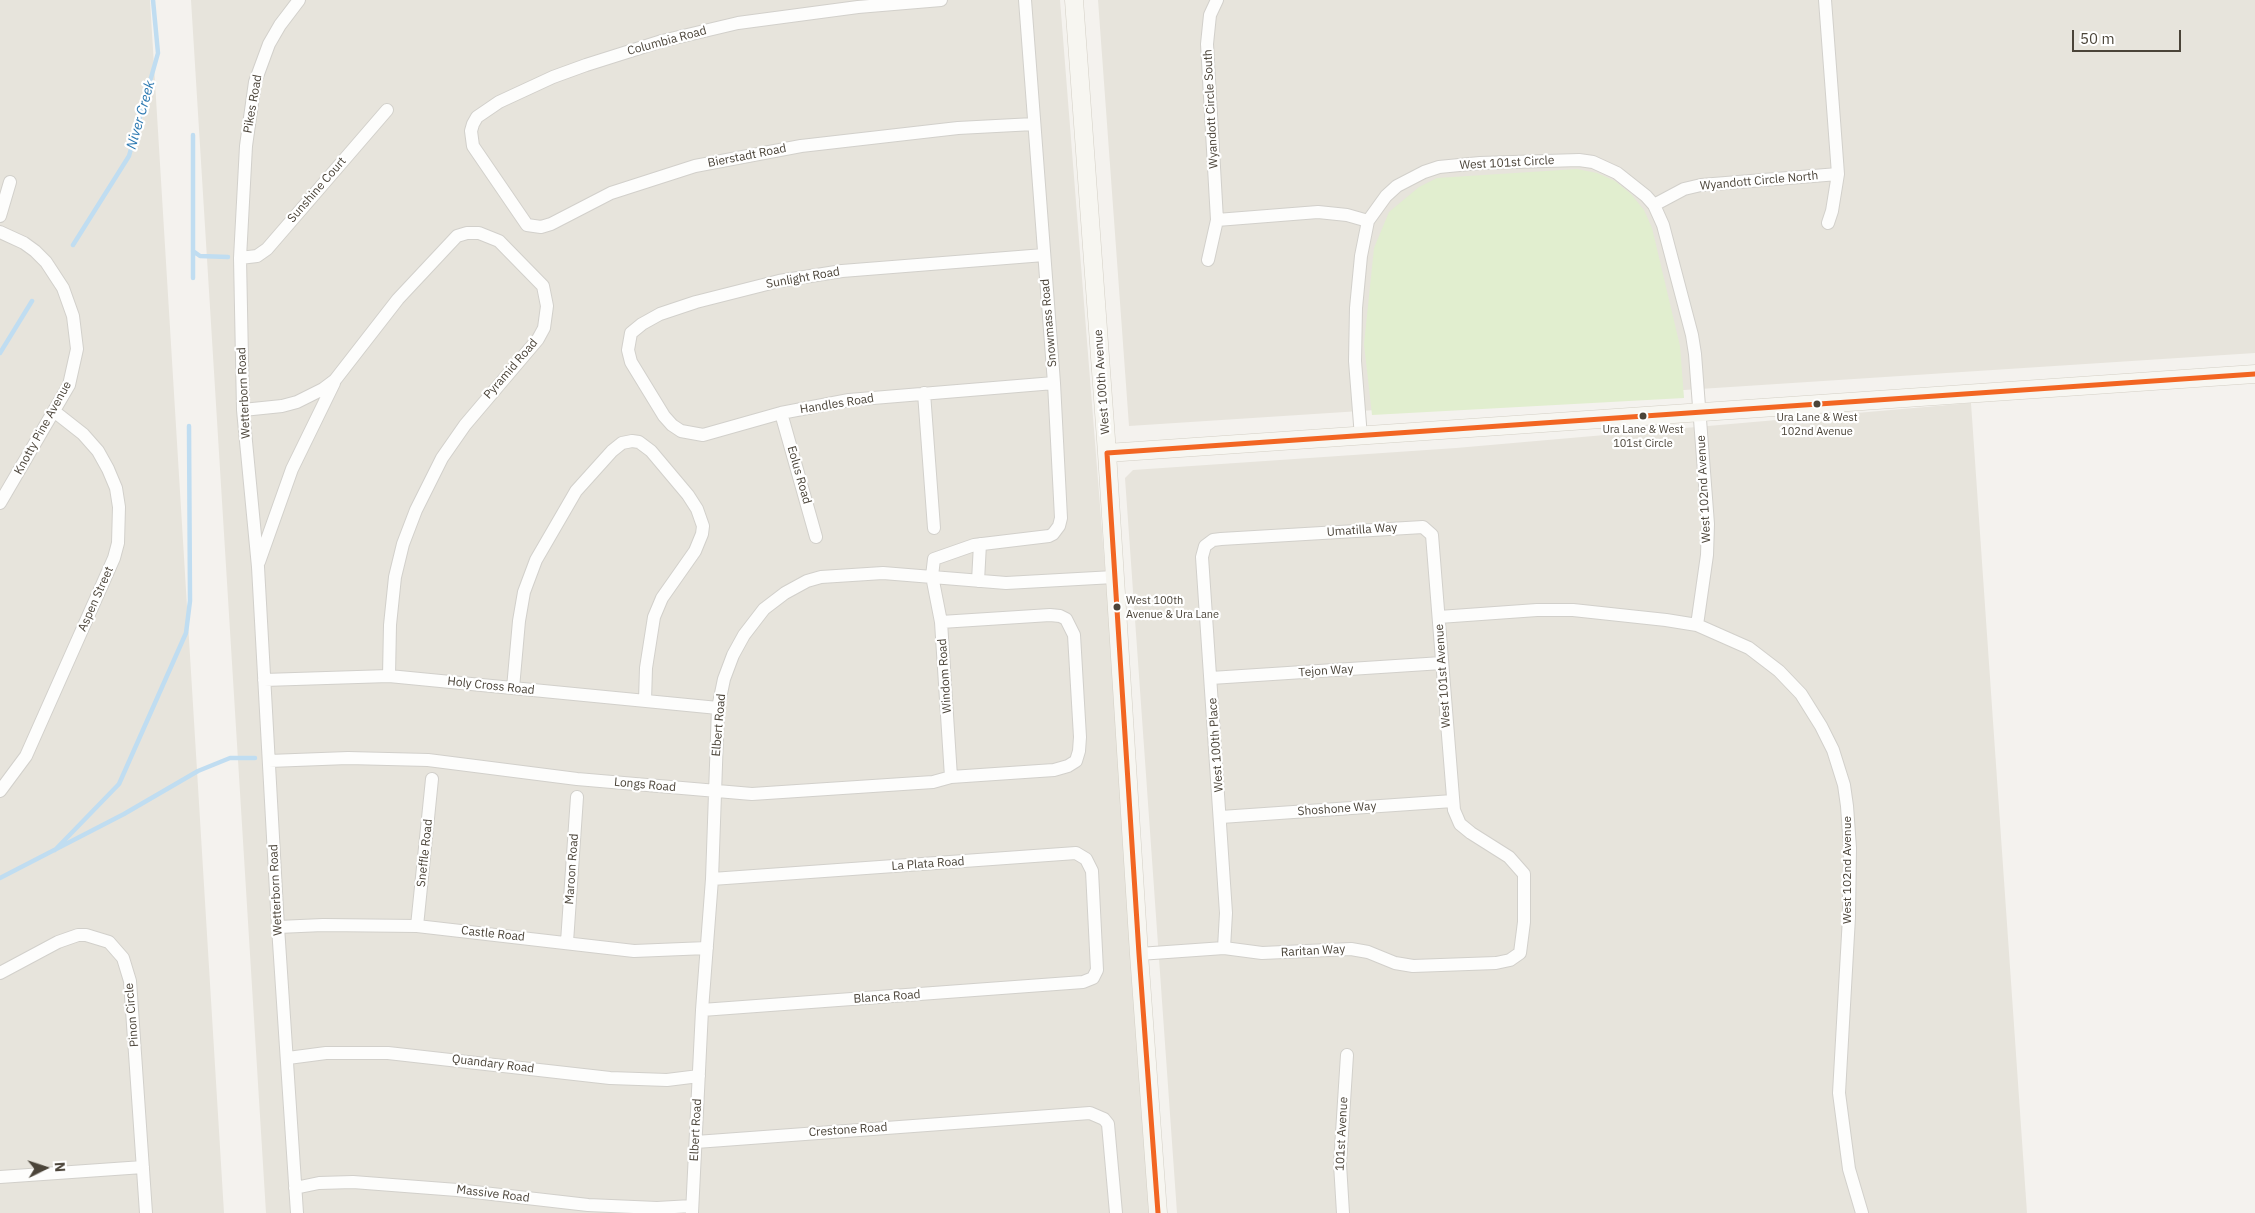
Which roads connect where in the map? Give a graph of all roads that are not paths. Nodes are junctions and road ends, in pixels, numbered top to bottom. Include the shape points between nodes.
1 (299, 0) edge
2 (941, 0) edge
3 (1025, 0) edge
4 (1074, 0) edge
5 (1218, 0) edge
6 (1825, 0) edge
7 (387, 110) dead end
8 (1034, 124) junction
9 (1838, 174) junction
10 (496, 179) joint
11 (10, 182) dead end
12 (1654, 205) junction
13 (0, 216) edge
14 (241, 220) joint
15 (1217, 220) junction
16 (1368, 221) junction
17 (1828, 223) dead end
18 (0, 232) edge
19 (1044, 255) junction
20 (240, 258) junction
21 (1208, 260) dead end
22 (2255, 374) edge
23 (335, 380) junction
24 (1054, 383) junction
25 (646, 387) joint
26 (924, 393) junction
27 (243, 410) junction
28 (55, 412) junction
29 (781, 413) junction
30 (1700, 414) junction
31 (1361, 437) junction
32 (1107, 453) junction
33 (0, 503) edge
34 (934, 528) dead end
35 (816, 538) dead end
36 (1207, 543) joint
37 (980, 544) junction
38 (258, 567) junction
39 (932, 576) junction
40 (1114, 577) junction
41 (978, 581) junction
42 (1439, 617) junction
43 (941, 622) junction
44 (1697, 625) junction
45 (1442, 663) junction
46 (389, 676) junction
47 (1211, 678) junction
48 (264, 680) junction
49 (513, 688) junction
50 (645, 702) junction
51 (718, 708) junction
52 (269, 762) junction
53 (951, 777) junction
54 (432, 779) dead end
55 (0, 791) edge
56 (714, 791) junction
57 (577, 797) dead end
58 (1453, 801) junction
59 (1221, 817) junction
60 (712, 879) junction
61 (417, 926) junction
62 (278, 927) junction
63 (567, 942) junction
64 (707, 948) junction
65 (1224, 948) junction
66 (1139, 954) junction
67 (1515, 958) joint
68 (0, 973) edge
69 (1072, 983) joint
70 (702, 1010) junction
71 (1347, 1055) dead end
72 (288, 1058) junction
73 (699, 1076) junction
74 (696, 1142) junction
75 (143, 1167) junction
76 (0, 1178) edge
77 (295, 1188) junction
78 (692, 1210) edge
79 (146, 1213) edge
80 (297, 1213) edge
81 (1116, 1213) edge
82 (1158, 1213) edge
83 (1342, 1213) edge
84 (1862, 1213) edge

1 - 14 street, Pikes Road via 269,44 255,82
2 - 10 street, Columbia Road via 738,23 662,40 553,77 499,102 477,117 473,124 473,146
3 - 8 street, Snowmass Road
4 - 32 street, West 100th Avenue
5 - 15 street, Wyandott Circle South via 1210,15 1207,44
6 - 9 street, Wyandott Circle North
7 - 20 street, Sunshine Court via 267,249 258,256
8 - 10 street, Bierstadt Road via 958,128 801,146 695,166 611,193 541,227 527,225
8 - 19 street, Snowmass Road
9 - 12 street, Wyandott Circle North via 1702,185
9 - 17 street, Wyandott Circle North
11 - 13 street
12 - 16 street, West 101st Circle via 1630,182 1593,162 1480,163 1439,167 1408,179 1386,196
12 - 30 street, West 101st Circle via 1667,238 1692,335
14 - 20 street, Wetterborn Road
15 - 16 street via 1318,212
15 - 21 street, Wyandott Circle South
16 - 31 street, West 101st Circle via 1356,308 1355,361
18 - 28 street, Knotty Pine Avenue via 24,243 46,262 63,288 73,316 77,349 74,370
19 - 24 street, Snowmass Road
19 - 25 street, Sunlight Road via 833,272 763,285 660,314 642,324 628,341 631,362
20 - 27 street, Wetterborn Road
22 - 30 street
23 - 27 street, Pyramid Road via 297,402
23 - 38 street, Wetterborn Road via 292,469
23 - 46 street, Pyramid Road via 404,292 457,236 479,233 499,242 543,286 547,306 544,328 538,339 465,425 442,458 416,510 395,577
24 - 26 street, Handles Road
24 - 37 street, Snowmass Road via 1061,511 1059,526 1049,536
25 - 29 street, Handles Road via 672,425 692,434 703,435
26 - 29 street, Handles Road via 849,400
26 - 34 street
27 - 38 street, Wetterborn Road
28 - 33 street, Knotty Pine Avenue
28 - 55 street, Aspen Street via 83,434 108,469 119,507 118,543 26,756
29 - 35 street, Eolus Road
30 - 31 street
30 - 44 street, West 102nd Avenue via 1708,524
31 - 32 street
32 - 40 street, West 100th Avenue
36 - 42 street, Umatilla Way via 1221,539 1423,527 1432,535
36 - 47 street, West 100th Place via 1202,557
37 - 39 street, Snowmass Road via 934,559
37 - 41 street
38 - 48 street, Wetterborn Road
39 - 41 street, Elbert Road
39 - 43 street, Windom Road
39 - 51 street, Elbert Road via 863,574 821,577 794,587 764,609 744,635 732,655
40 - 41 street, Elbert Road via 1006,583
40 - 66 street, West 100th Avenue
42 - 44 street, West 101st Avenue via 1574,610
42 - 45 street, West 101st Avenue
43 - 53 street, Windom Road
43 - 53 street, Longs Road via 1050,615 1060,616 1070,625 1074,635 1080,736 1076,761 1054,770
44 - 84 street, West 102nd Avenue via 1749,648 1791,683 1822,726 1844,785 1850,880 1839,1093 1849,1169
45 - 47 street, Tejon Way
45 - 58 street, West 101st Avenue
46 - 48 street, Holy Cross Road
46 - 49 street, Holy Cross Road
47 - 59 street, West 100th Place
48 - 52 street, Wetterborn Road
49 - 50 street, Holy Cross Road
49 - 50 street via 524,592 536,560 576,491 622,443 639,442 651,451 697,509 703,526 695,551 662,598 654,617 646,668
50 - 51 street, Holy Cross Road
51 - 56 street, Elbert Road
52 - 56 street, Longs Road via 348,758 428,760 577,779
52 - 62 street, Wetterborn Road
53 - 56 street, Longs Road via 933,782 752,794
54 - 61 street, Sneffle Road
56 - 60 street, Elbert Road
57 - 63 street, Maroon Road
58 - 59 street, Shoshone Way
58 - 67 street, West 101st Avenue via 1460,824 1509,857 1524,874 1522,947
59 - 65 street, West 100th Place via 1226,913
60 - 64 street, Elbert Road
60 - 69 street, La Plata Road via 1076,854 1089,864 1096,975 1083,982
61 - 62 street, Castle Road
61 - 63 street, Castle Road
62 - 72 street, Wetterborn Road
63 - 64 street, Castle Road via 634,951
64 - 70 street, Elbert Road
65 - 66 street, Raritan Way
65 - 67 street, Raritan Way via 1262,953 1358,949 1395,963 1414,966 1496,963
66 - 82 street, West 100th Avenue
68 - 75 street, Pinon Circle via 69,937 93,936 116,947 130,981
69 - 70 street, Blanca Road
70 - 73 street, Elbert Road
71 - 83 street, 101st Avenue via 1340,1164
72 - 73 street, Quandary Road via 326,1053 388,1053 610,1078 668,1080
72 - 77 street, Wetterborn Road
73 - 74 street, Elbert Road
74 - 78 street, Elbert Road
74 - 81 street, Crestone Road via 1078,1112 1097,1114 1108,1124
75 - 76 street
75 - 79 street, Pinon Circle
77 - 78 street, Massive Road via 319,1183 353,1182 457,1190 588,1206
77 - 80 street, Wetterborn Road

